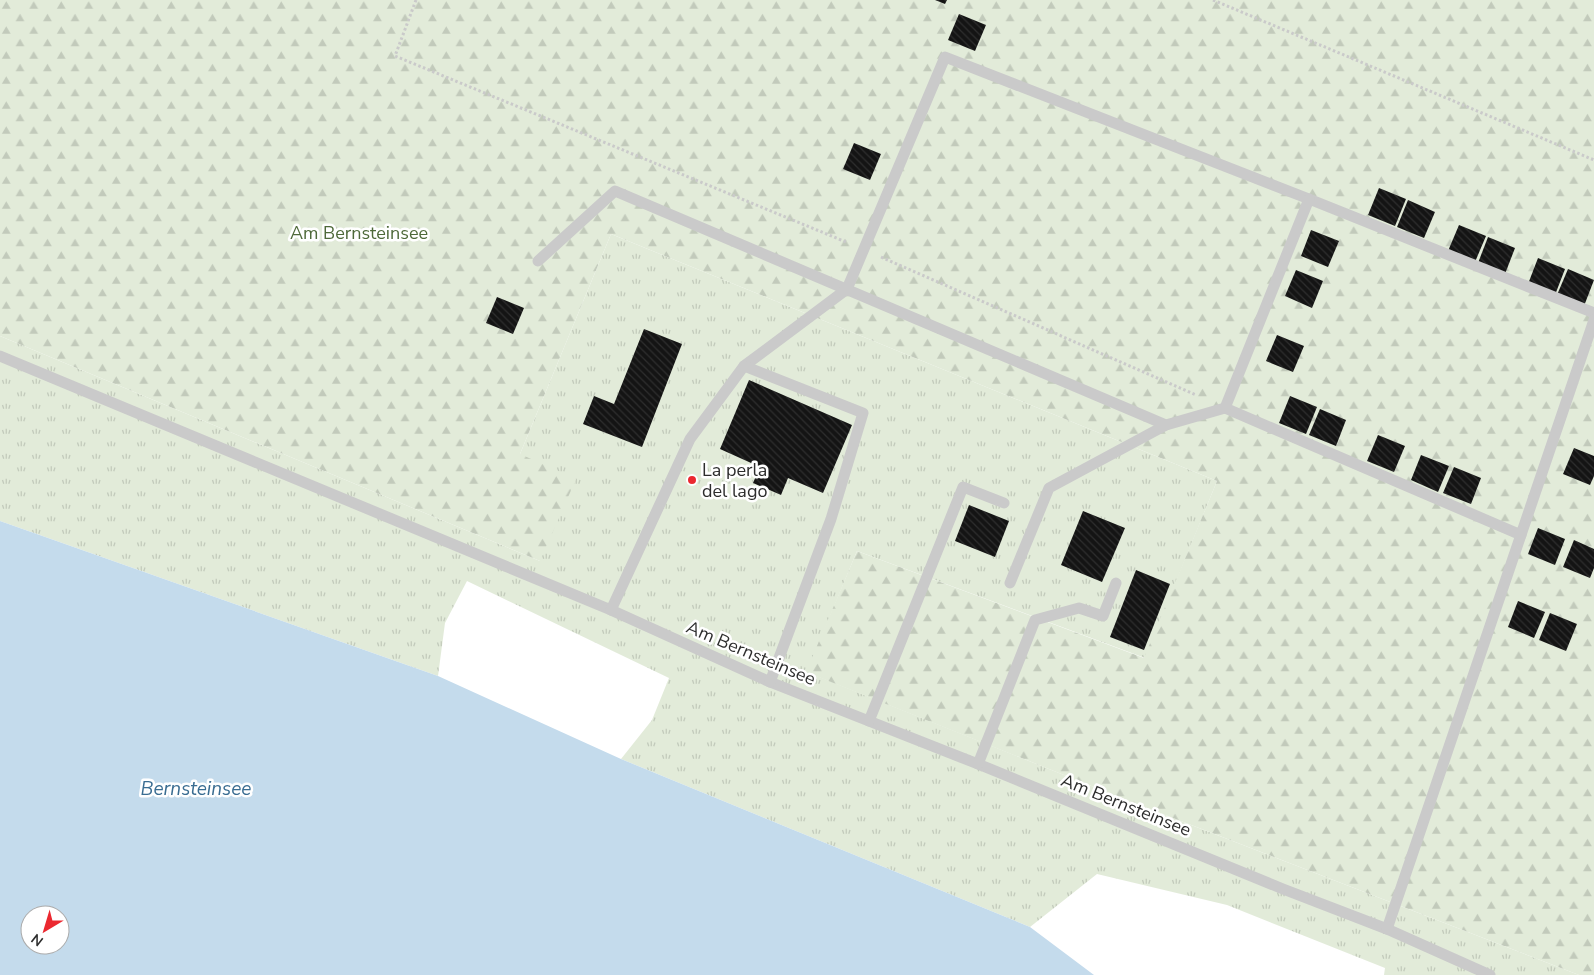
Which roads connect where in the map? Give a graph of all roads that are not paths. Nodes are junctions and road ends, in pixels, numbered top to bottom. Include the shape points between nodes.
1 (1309, 199) junction
2 (538, 261) dead end
3 (847, 289) junction
4 (1594, 313) edge
5 (1594, 320) edge
6 (0, 356) edge
7 (744, 366) junction
8 (1225, 408) junction
9 (1166, 425) junction
10 (1004, 503) dead end
11 (1521, 535) junction
12 (1010, 583) dead end
13 (1116, 583) dead end
14 (611, 610) junction
15 (770, 682) junction
16 (869, 721) junction
17 (978, 764) junction
18 (1386, 929) junction
19 (1490, 975) edge

1 - 3 lane via 945,58
1 - 4 lane
1 - 8 lane
2 - 3 lane via 615,191
3 - 7 lane
3 - 9 lane
5 - 11 lane
6 - 14 lane, Am Bernsteinsee
7 - 14 lane via 690,438
7 - 15 lane via 864,413 831,519
8 - 9 lane
8 - 11 lane
9 - 12 lane via 1049,488
10 - 16 lane via 963,487
11 - 18 lane
13 - 17 lane via 1103,616 1079,608 1034,620
14 - 15 lane, Am Bernsteinsee
15 - 16 lane, Am Bernsteinsee
16 - 17 lane, Am Bernsteinsee
17 - 18 lane, Am Bernsteinsee
18 - 19 lane, Am Bernsteinsee

